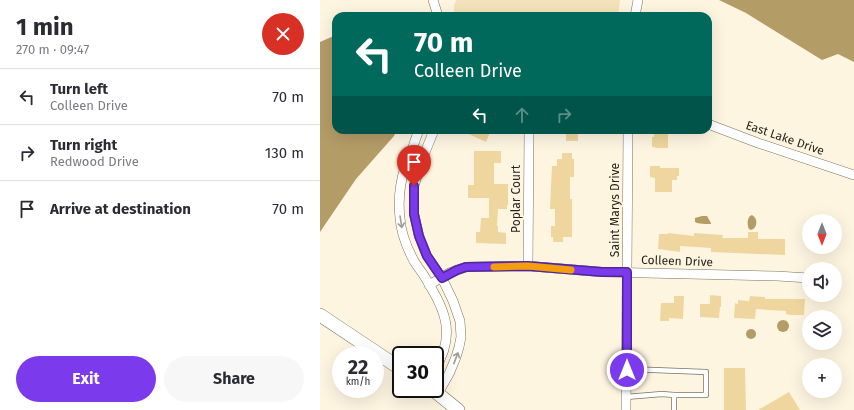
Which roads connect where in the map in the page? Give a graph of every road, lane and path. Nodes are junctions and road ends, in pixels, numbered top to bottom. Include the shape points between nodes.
1 (432, 0) edge
2 (638, 0) edge
3 (436, 12) edge
4 (635, 12) edge
5 (712, 126) edge
6 (417, 134) edge
7 (432, 134) edge
8 (529, 134) edge
9 (628, 134) edge
10 (854, 175) edge
11 (528, 266) junction
12 (627, 272) junction
13 (442, 278) junction
14 (802, 278) edge
15 (429, 285) junction
16 (320, 315) edge
17 (444, 352) edge
18 (392, 363) edge
19 (627, 370) junction
20 (444, 380) edge
21 (674, 395) junction
22 (626, 396) junction
23 (443, 398) edge
24 (458, 410) edge
25 (626, 410) edge
26 (674, 410) edge

1 - 3 street
2 - 4 street
5 - 10 street, East Lake Drive
6 -> 15 street via 405,166 400,219 412,257
7 - 13 street via 414,186 414,214 427,256
8 - 11 street, Poplar Court
9 - 12 street, Saint Marys Drive
11 - 12 street, Colleen Drive
11 - 13 street, Colleen Drive via 466,267
12 - 14 street, Colleen Drive
12 - 19 street, Saint Marys Drive
13 - 15 street, Colleen Drive
20 -> 13 street via 449,374 459,347 460,321
15 - 17 street via 445,316 447,340
16 - 18 main road
19 - 21 lane via 706,372 706,395
19 - 22 street, Saint Marys Drive
21 - 22 lane
21 - 26 lane
22 - 25 street, Saint Marys Drive
23 - 24 main road

